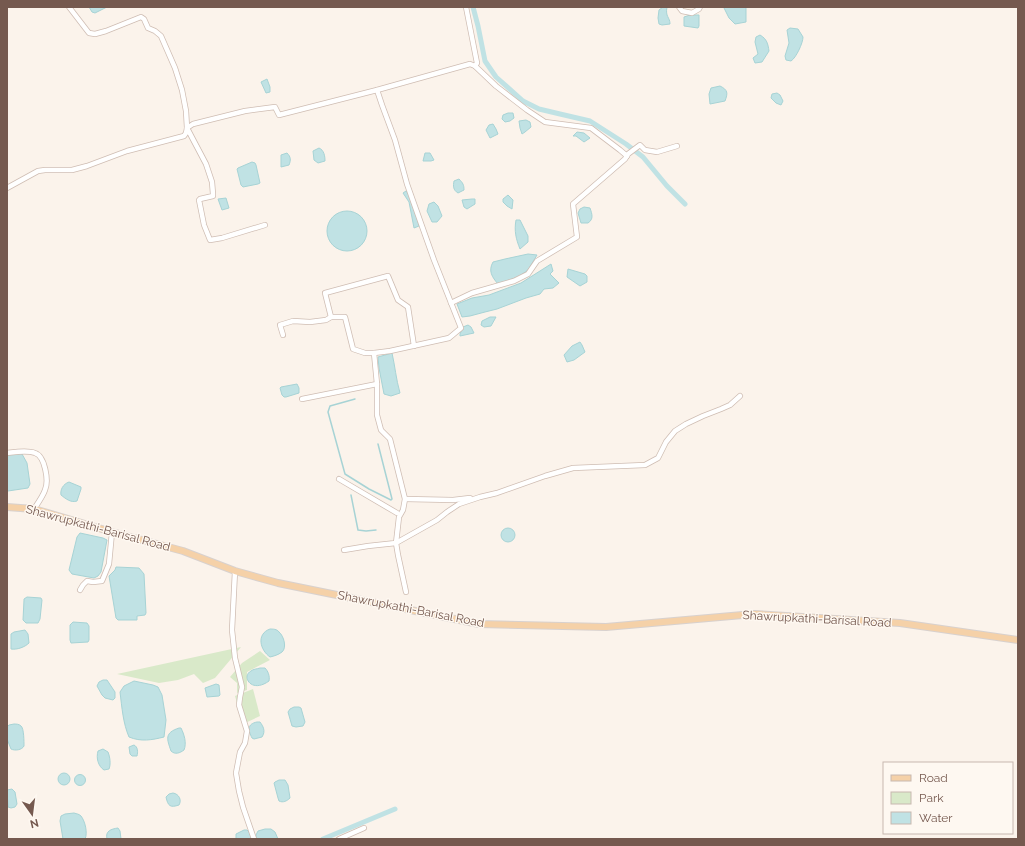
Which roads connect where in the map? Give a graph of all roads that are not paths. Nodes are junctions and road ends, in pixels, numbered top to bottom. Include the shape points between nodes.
1 (69, 7) edge
2 (466, 7) edge
3 (679, 7) edge
4 (700, 7) edge
5 (475, 66) junction
6 (377, 90) junction
7 (187, 128) junction
8 (677, 146) dead end
9 (628, 155) junction
10 (7, 188) edge
11 (265, 225) dead end
12 (451, 303) junction
13 (331, 317) junction
14 (283, 336) dead end
15 (414, 346) junction
16 (374, 353) junction
17 (377, 384) junction
18 (740, 396) dead end
19 (302, 399) dead end
20 (7, 452) edge
21 (339, 479) dead end
22 (480, 497) junction
23 (405, 498) junction
24 (7, 506) edge
25 (34, 509) junction
26 (397, 513) dead end
27 (112, 532) junction
28 (396, 544) junction
29 (344, 550) dead end
30 (235, 571) junction
31 (80, 590) dead end
32 (406, 592) dead end
33 (1018, 640) edge
34 (364, 828) dead end
35 (254, 839) edge
36 (339, 839) edge

1 - 7 street via 89,33 95,34 141,17 148,28 161,36 182,90
2 - 5 street via 477,63
3 - 4 street via 682,11 692,13
5 - 6 street via 470,64
5 - 9 street via 496,86 545,122 591,128
6 - 7 street via 279,115 275,107 245,111 193,124
6 - 12 street via 407,184
7 - 10 street via 184,136 127,151 72,170 38,171
7 - 11 street via 206,164 212,182 213,195 199,200 210,240
8 - 9 street via 657,152 645,150 640,145
9 - 12 street via 573,204 577,237 537,261 528,274
12 - 15 street via 461,328 449,338
13 - 14 street via 326,320 280,324
13 - 15 street via 325,293 388,276 398,300 408,307
13 - 16 street via 345,317 353,349
15 - 16 street
16 - 17 street
17 - 19 street
17 - 23 street via 377,415 381,430 390,439
18 - 22 street via 730,405 675,431 658,458 645,465 573,468
20 - 25 street via 35,452 42,460 47,479 46,489
21 - 26 street
22 - 23 street via 453,500
22 - 28 street via 459,504
23 - 28 street via 399,517
24 - 25 main road, Shawrupkathi-Barisal Road
25 - 27 main road, Shawrupkathi-Barisal Road
27 - 30 main road, Shawrupkathi-Barisal Road via 183,551
27 - 31 street via 109,564 102,581 87,581
28 - 29 street
28 - 32 street
30 - 33 main road, Shawrupkathi-Barisal Road via 278,583 480,624 606,626 754,614 900,623
30 - 35 street via 232,630 242,687 239,705 247,731 236,773 243,807
34 - 36 street

